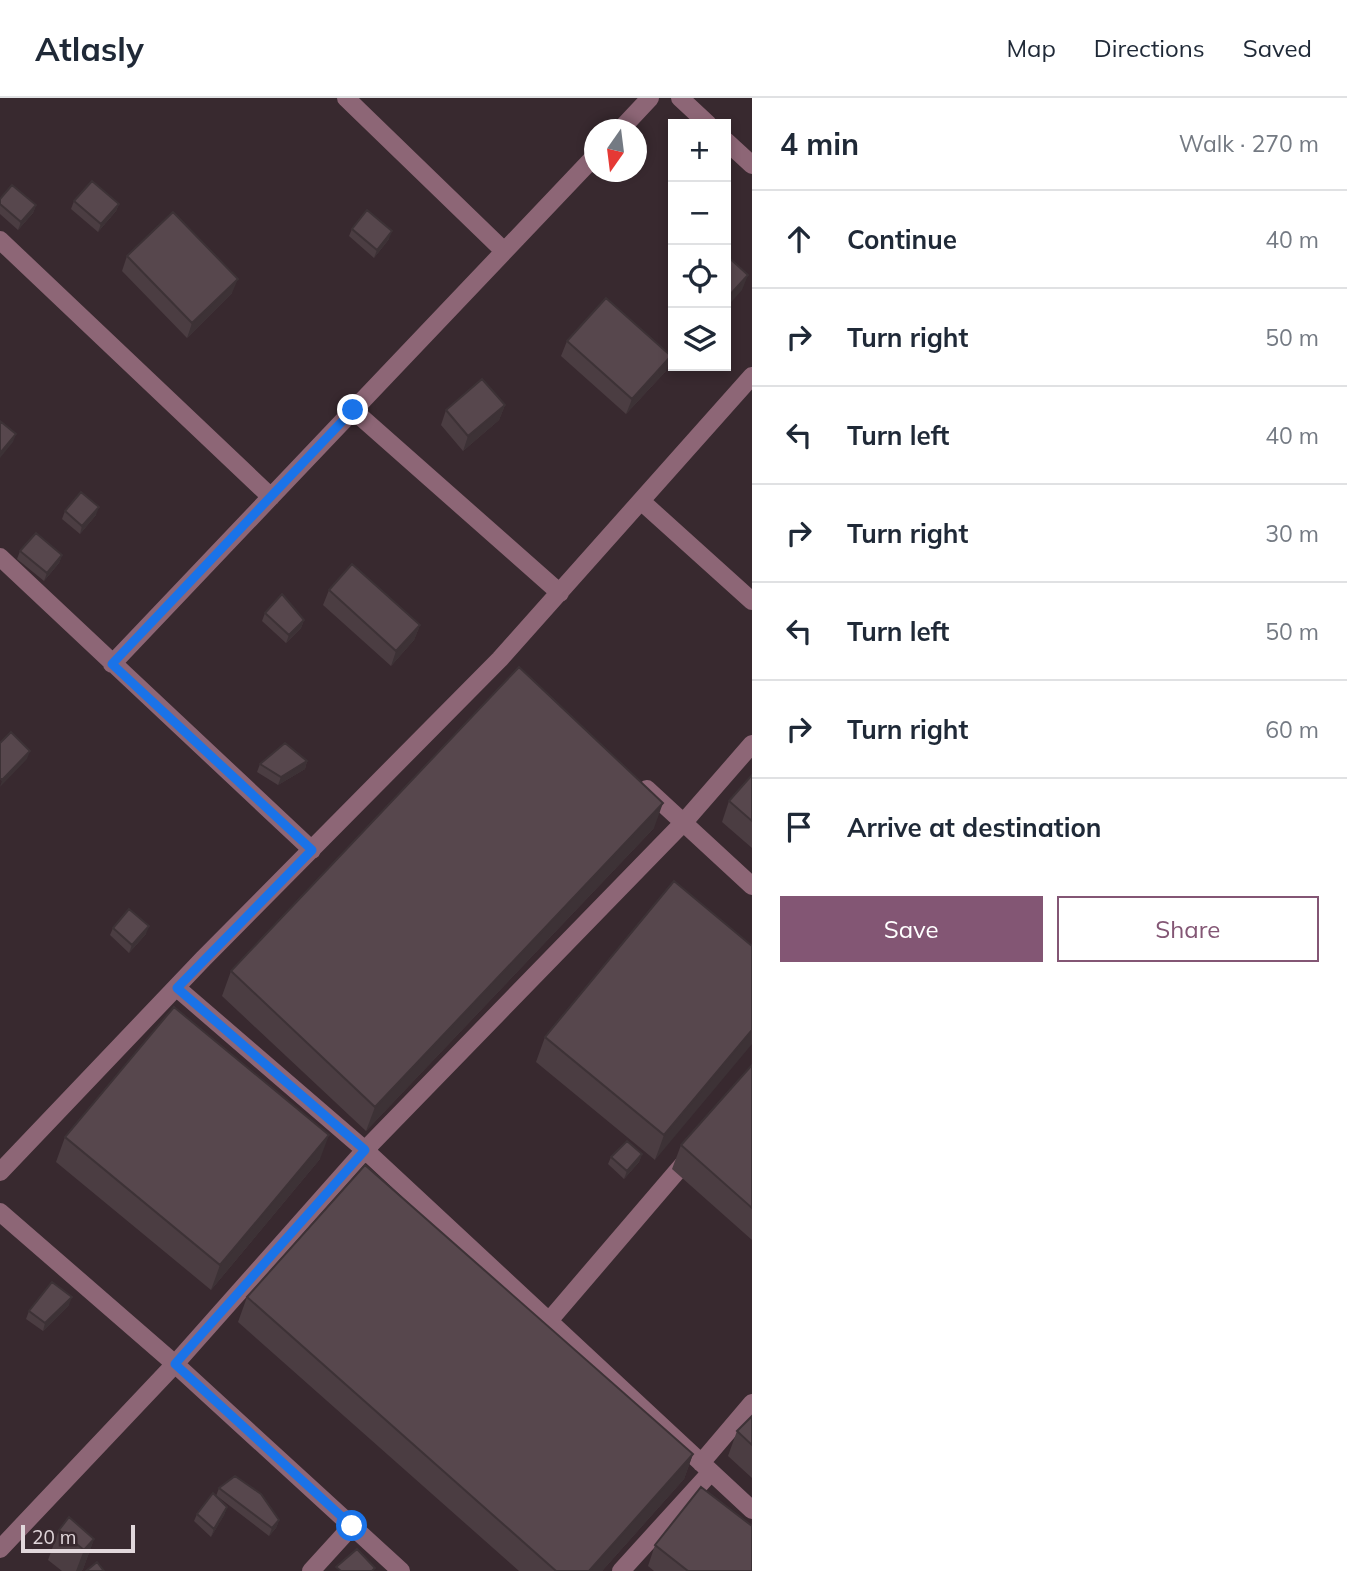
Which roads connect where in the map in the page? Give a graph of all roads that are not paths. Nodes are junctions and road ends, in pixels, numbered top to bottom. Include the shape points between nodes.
1 (346, 98) edge
2 (650, 98) edge
3 (680, 98) edge
4 (630, 119) edge
5 (703, 119) edge
6 (731, 146) edge
7 (752, 165) edge
8 (584, 167) edge
9 (0, 240) edge
10 (504, 251) junction
11 (752, 376) edge
12 (353, 410) junction
13 (271, 497) junction
14 (641, 501) junction
15 (0, 557) edge
16 (559, 593) junction
17 (752, 601) edge
18 (112, 664) junction
19 (752, 744) edge
20 (633, 777) edge
21 (684, 822) junction
22 (312, 850) junction
23 (752, 886) edge
24 (177, 988) junction
25 (699, 1146) edge
26 (365, 1150) junction
27 (0, 1172) edge
28 (0, 1212) edge
29 (548, 1322) junction
30 (175, 1364) junction
31 (752, 1403) edge
32 (706, 1467) junction
33 (752, 1510) edge
34 (352, 1526) junction
35 (0, 1549) edge
36 (311, 1571) edge
37 (401, 1571) edge
38 (621, 1571) edge

1 - 10 street
2 - 4 street
3 - 5 street
6 - 7 street
8 - 10 street
9 - 13 street
10 - 12 street
11 - 14 street
12 - 13 street
12 - 16 street
13 - 18 street
14 - 16 street
14 - 17 street
15 - 18 street
16 - 22 street via 505,664
18 - 22 street
19 - 21 street
20 - 21 street
21 - 23 street
21 - 26 street
22 - 24 street
24 - 26 street
24 - 27 street
25 - 29 street
26 - 29 street
26 - 30 street
28 - 30 street
29 - 32 street
30 - 34 street
30 - 35 street
31 - 32 street
32 - 33 street
32 - 38 street
34 - 36 street
34 - 37 street

